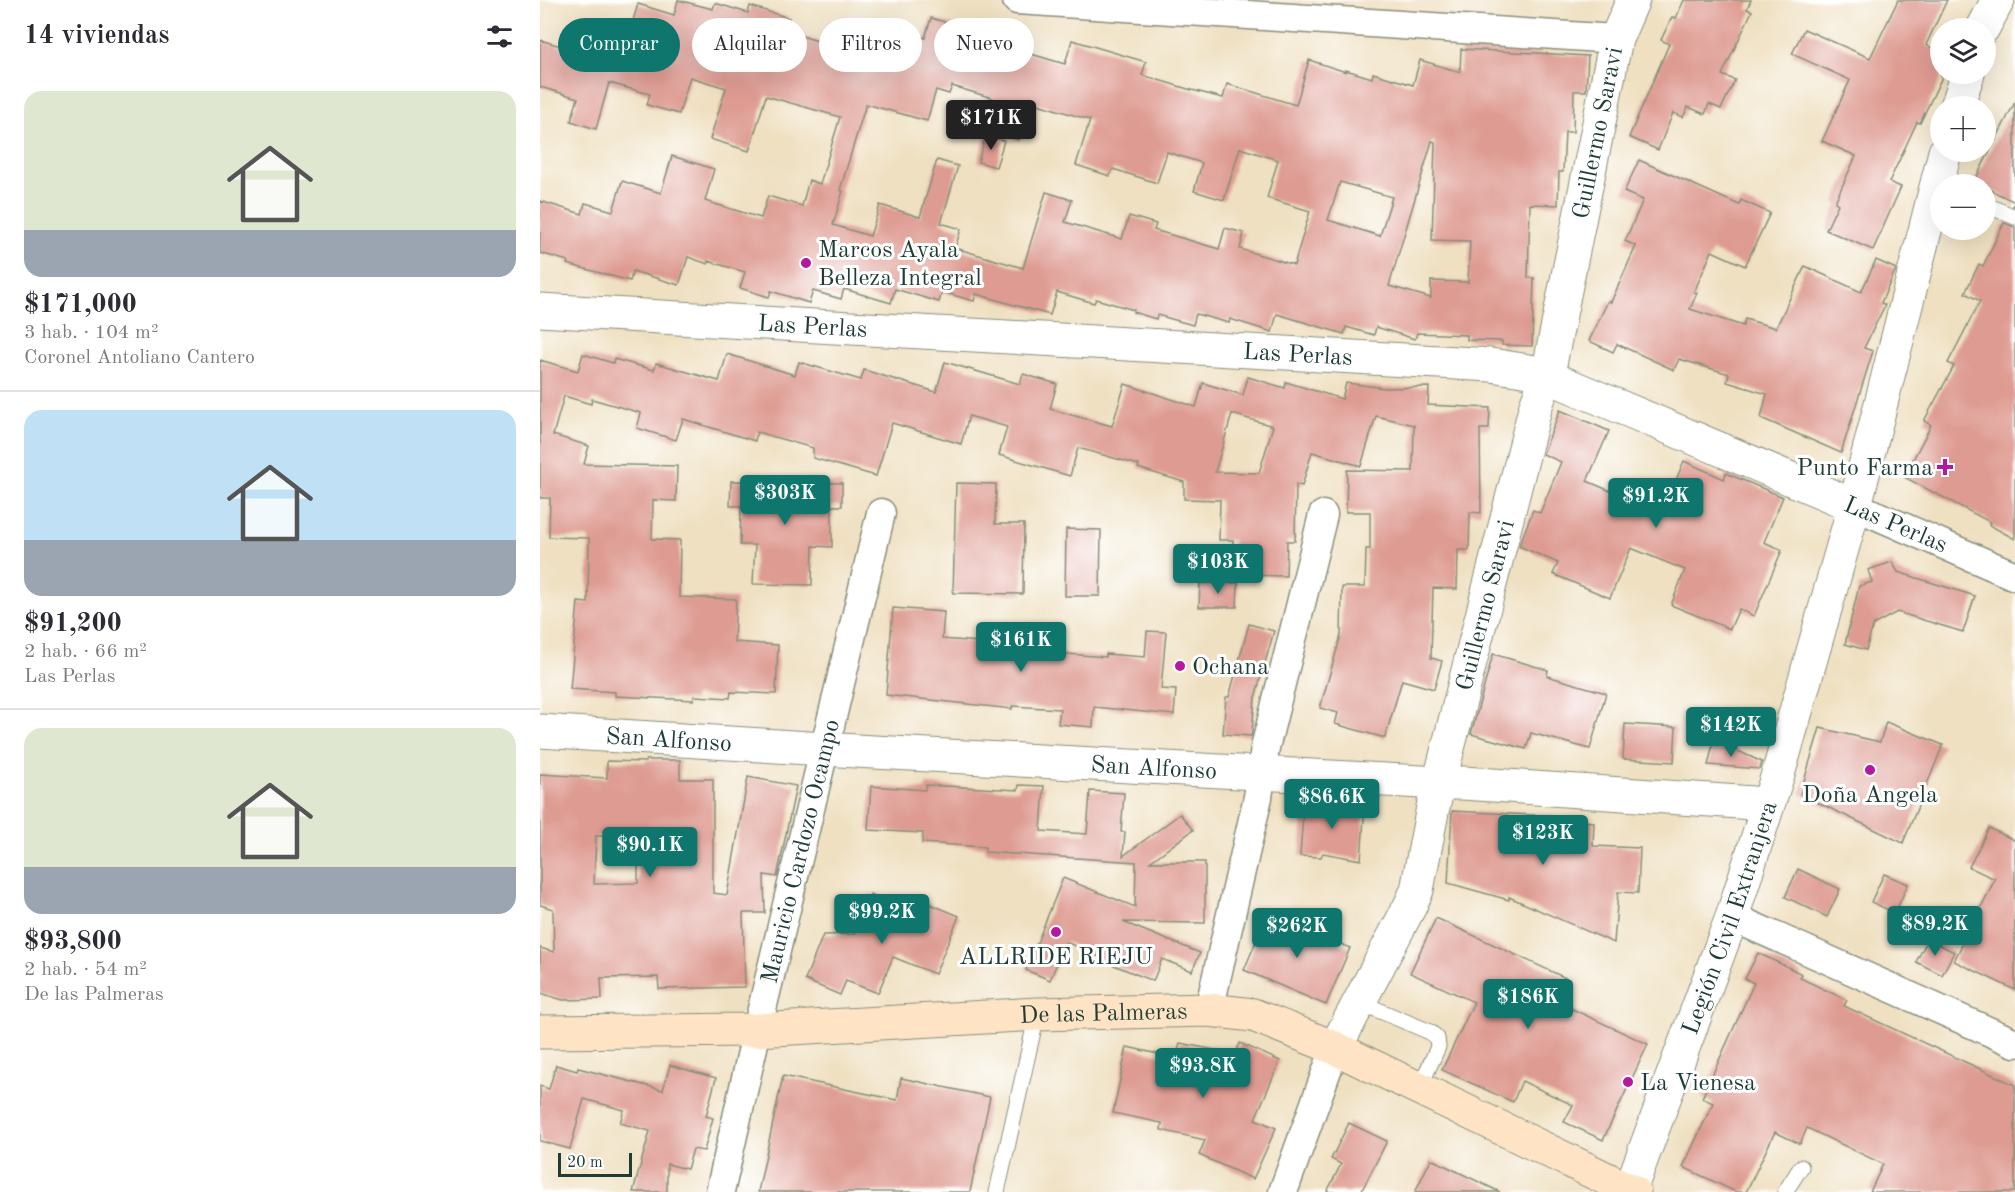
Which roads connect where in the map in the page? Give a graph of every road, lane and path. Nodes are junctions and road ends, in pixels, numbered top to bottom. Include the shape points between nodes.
1 (1017, 0) edge
2 (1633, 0) edge
3 (1998, 0) edge
4 (1988, 18) edge
5 (1616, 39) junction
6 (1996, 209) edge
7 (2015, 217) edge
8 (1930, 219) edge
9 (540, 310) edge
10 (1548, 374) junction
11 (1855, 506) junction
12 (881, 513) dead end
13 (1323, 515) dead end
14 (2015, 576) edge
15 (540, 731) edge
16 (825, 749) junction
17 (1260, 772) junction
18 (1440, 783) junction
19 (1768, 804) junction
20 (1732, 917) junction
21 (1359, 1002) junction
22 (1209, 1010) junction
23 (1037, 1014) junction
24 (757, 1030) junction
25 (540, 1032) edge
26 (2015, 1042) edge
27 (1335, 1048) junction
28 (1419, 1089) junction
29 (1800, 1167) dead end
30 (1631, 1191) edge
31 (720, 1192) edge
32 (998, 1192) edge
33 (1283, 1192) edge
34 (1785, 1192) edge

1 - 5 street
2 - 5 street, Guillermo Saravi
3 - 4 street
5 - 10 street, Guillermo Saravi
6 - 7 lane
8 - 11 street, Legión Civil Extranjera
9 - 10 street, Las Perlas via 1491,365
10 - 11 street, Las Perlas
10 - 18 street, Guillermo Saravi via 1536,405
11 - 14 street, Las Perlas
11 - 19 street, Legión Civil Extranjera
12 - 16 street, Mauricio Cardozo Ocampo
13 - 17 street
15 - 16 street, San Alfonso
16 - 17 street, San Alfonso
16 - 24 street, Mauricio Cardozo Ocampo
17 - 18 street, San Alfonso
17 - 22 street via 1258,797
18 - 19 street, San Alfonso
18 - 21 street, Guillermo Saravi via 1417,890
19 - 20 street, Legión Civil Extranjera
20 - 26 street
20 - 30 street, Legión Civil Extranjera
21 - 27 street, Guillermo Saravi
21 - 28 lane via 1437,1038 1438,1047
22 - 23 main road, De las Palmeras
22 - 27 main road, De las Palmeras via 1253,1015
23 - 24 main road, De las Palmeras
23 - 32 lane
24 - 25 main road, De las Palmeras
24 - 31 street, Mauricio Cardozo Ocampo
27 - 28 main road, De las Palmeras
27 - 33 street, Guillermo Saravi
28 - 30 main road, De las Palmeras
29 - 34 lane

